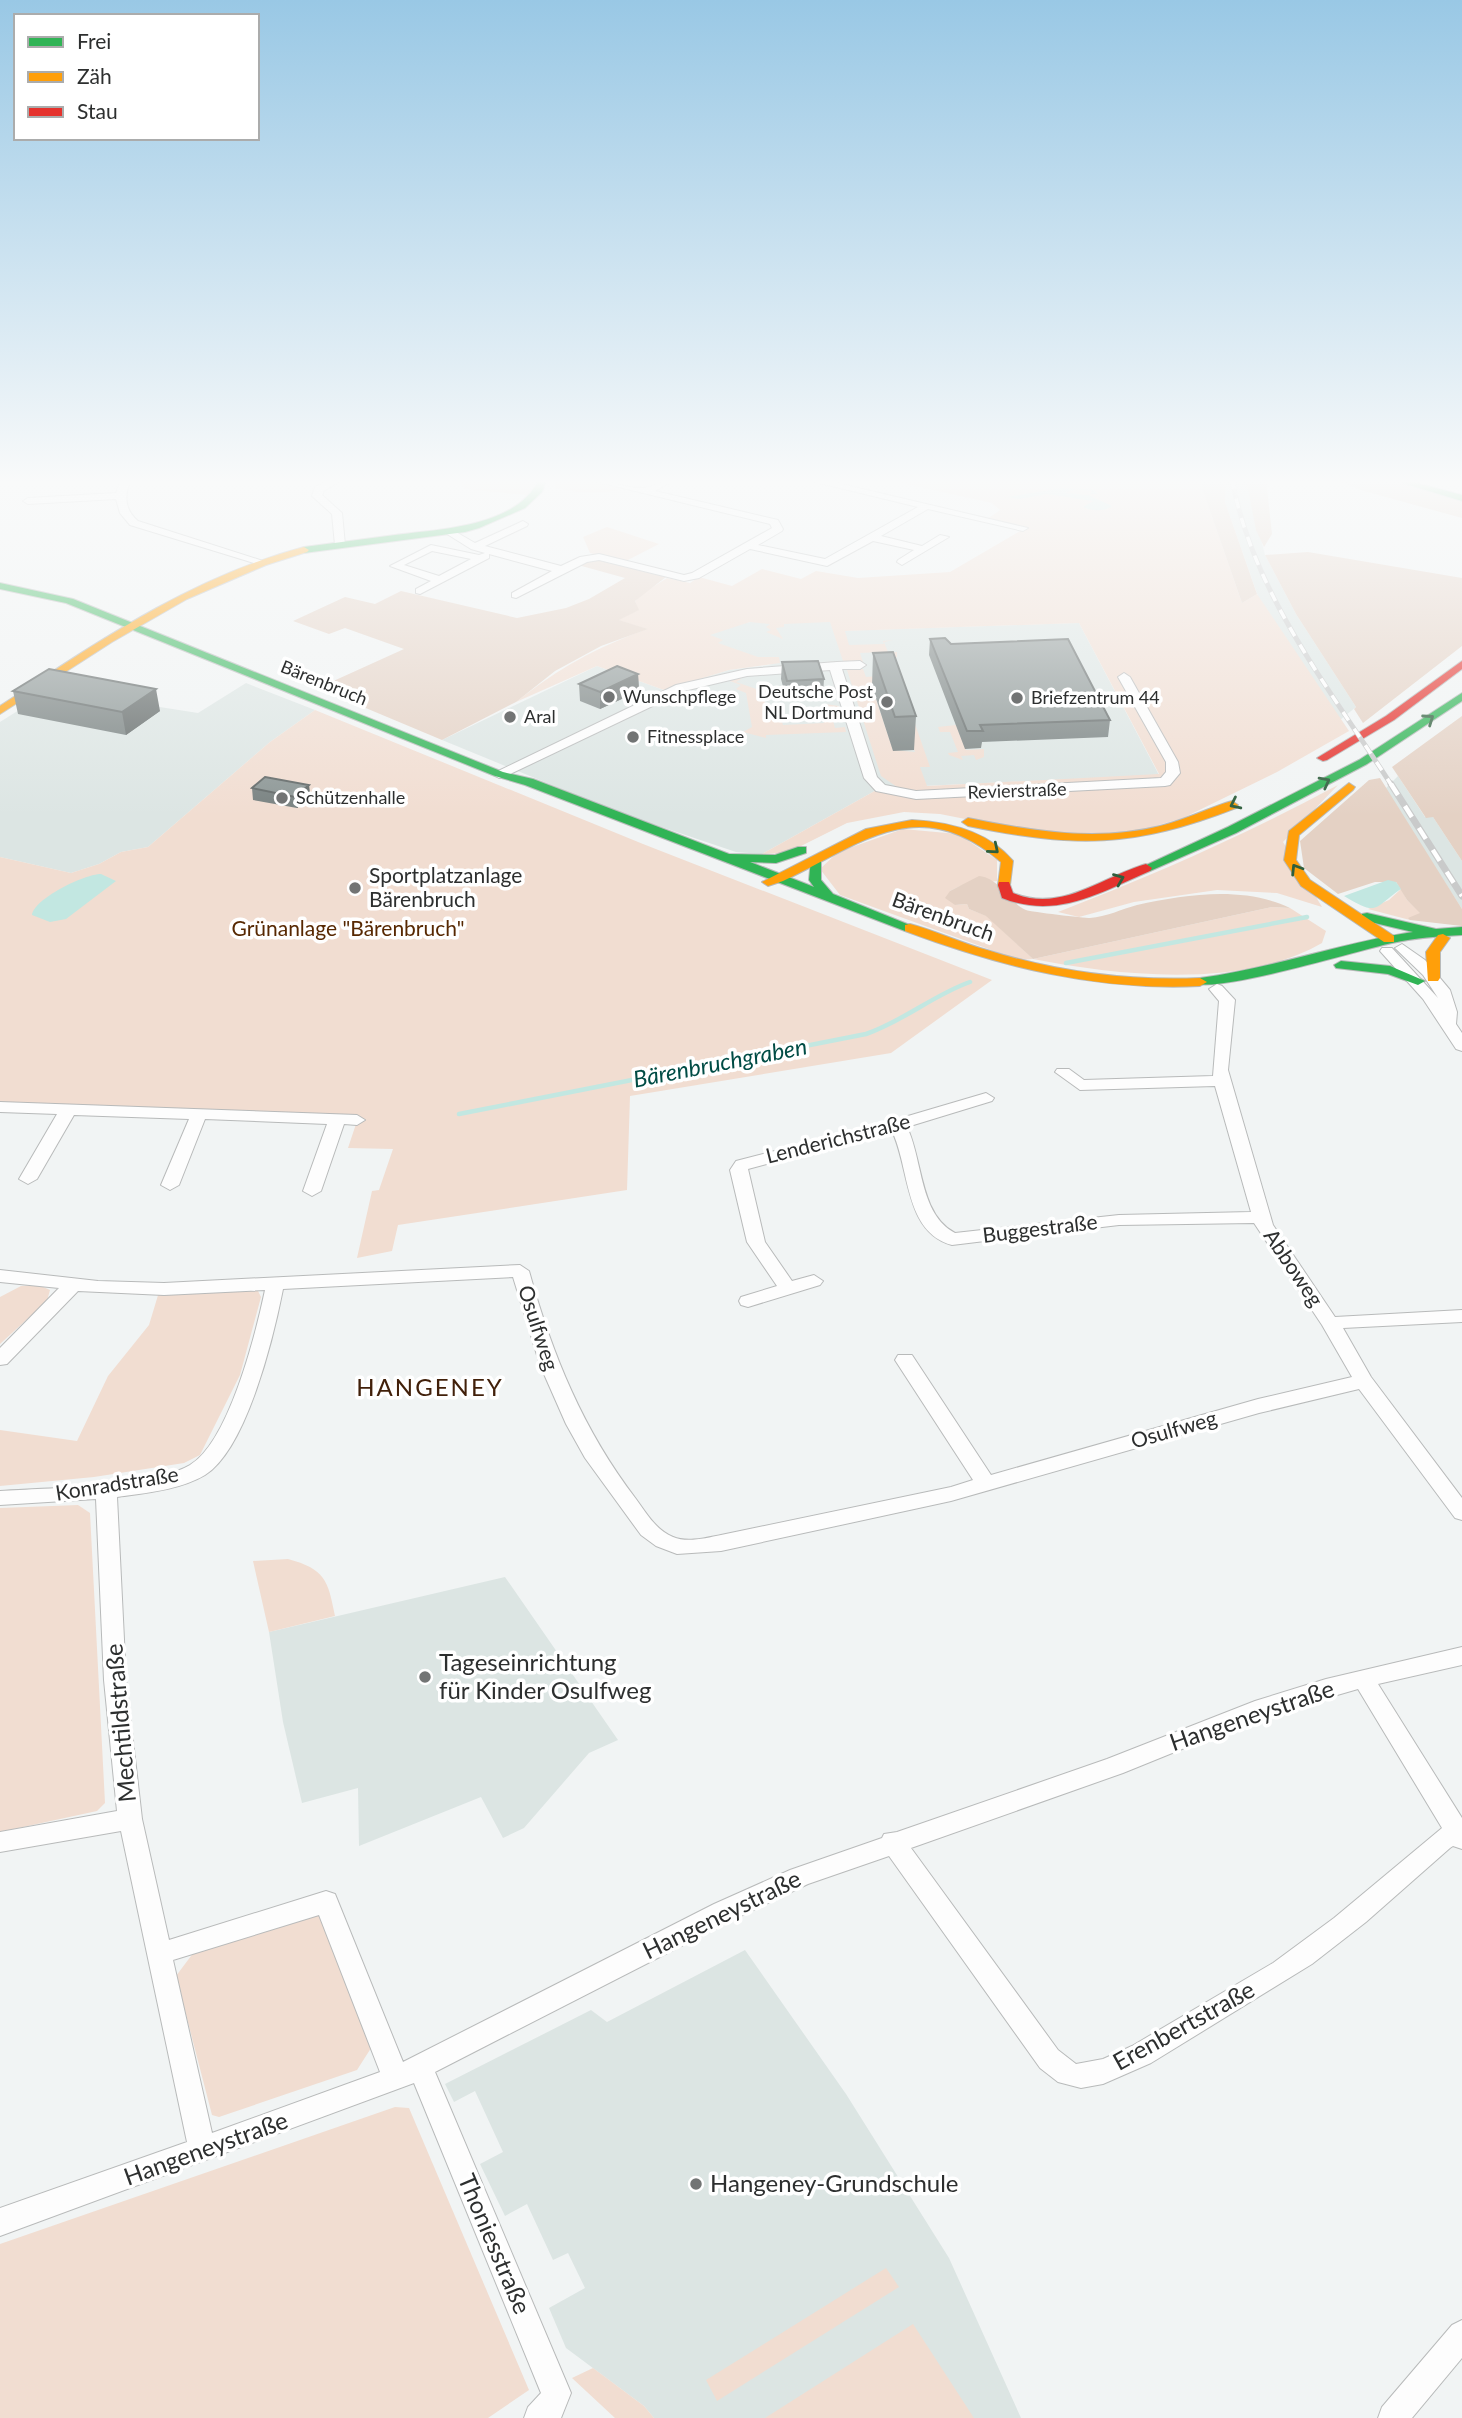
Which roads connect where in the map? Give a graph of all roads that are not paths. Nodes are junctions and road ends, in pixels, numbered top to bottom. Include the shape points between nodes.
1 (27, 592) edge
2 (194, 592) edge
3 (522, 592) edge
4 (516, 595) dead end
5 (135, 626) junction
6 (1462, 664) edge
7 (860, 665) dead end
8 (835, 666) junction
9 (1124, 677) dead end
10 (1462, 696) edge
11 (0, 712) edge
12 (1396, 742) junction
13 (1307, 768) dead end
14 (499, 774) junction
15 (1246, 798) dead end
16 (814, 853) junction
17 (729, 858) junction
18 (773, 878) junction
19 (828, 896) junction
20 (1348, 911) junction
21 (1462, 932) edge
22 (1440, 935) junction
23 (1393, 946) junction
24 (1341, 965) junction
25 (1425, 979) junction
26 (1217, 989) junction
27 (1462, 1046) edge
28 (1063, 1072) dead end
29 (1222, 1082) junction
30 (985, 1097) dead end
31 (0, 1107) edge
32 (68, 1110) junction
33 (199, 1114) junction
34 (337, 1120) junction
35 (357, 1120) dead end
36 (897, 1125) junction
37 (28, 1179) dead end
38 (170, 1185) dead end
39 (312, 1191) dead end
40 (1260, 1217) junction
41 (0, 1276) edge
42 (814, 1281) dead end
43 (73, 1285) junction
44 (275, 1285) junction
45 (788, 1289) junction
46 (748, 1301) dead end
47 (1462, 1316) edge
48 (1330, 1323) junction
49 (0, 1359) edge
50 (905, 1360) dead end
51 (1364, 1381) junction
52 (986, 1484) junction
53 (106, 1490) junction
54 (0, 1498) edge
55 (1462, 1513) edge
56 (1462, 1656) edge
57 (1363, 1679) junction
58 (130, 1819) junction
59 (1460, 1834) edge
60 (0, 1842) edge
61 (892, 1842) junction
62 (158, 1954) junction
63 (408, 2073) junction
64 (202, 2150) junction
65 (0, 2222) edge
66 (1462, 2335) edge
67 (539, 2418) edge
68 (1393, 2418) edge

1 - 5 main road, Bärenbruch via 69,601
2 - 5 main road
3 - 4 street
5 - 11 main road
5 - 14 main road, Bärenbruch
6 - 13 main road via 1390,718
7 - 8 street
8 - 9 street, Revierstraße via 871,778 881,788 916,795 1164,782 1173,773 1171,762
8 - 14 street via 742,672 680,688
12 -> 10 main road
16 -> 12 main road via 878,829 941,827 980,838 1000,852 1007,861 1004,889 1013,899 1031,905 1056,904 1232,830
20 -> 12 main road via 1294,872 1288,845 1306,821 1370,771
14 - 17 main road, Bärenbruch
14 - 18 main road, Bärenbruch via 546,797
15 -> 16 main road via 1189,824 1105,841 1056,841 917,816 864,822
16 - 17 main road via 776,859
16 - 18 main road
16 - 19 main road via 815,880
17 - 18 main road, Bärenbruch
18 - 19 main road, Bärenbruch
18 - 26 main road, Bärenbruch via 967,960 1009,972 1093,987
19 - 23 main road, Bärenbruch via 995,959 1050,973 1117,982 1234,979
20 - 22 main road
20 - 23 main road
21 - 22 main road, Bärenbruch
22 - 23 main road, Bärenbruch
22 - 25 main road
23 - 24 main road, Bärenbruch
23 - 25 street
24 - 25 main road
24 - 26 main road, Bärenbruch via 1284,981
25 - 27 street
26 - 29 street, Abboweg via 1227,1000
28 - 29 street via 1080,1085
29 - 40 street, Abboweg
30 - 36 street, Lenderichstraße
31 - 32 street
32 - 33 street
32 - 37 street
33 - 34 street
33 - 38 street
34 - 35 street
34 - 39 street
36 - 40 street, Buggestraße via 904,1135 922,1201 936,1230 952,1239 1119,1220
36 - 45 street, Lenderichstraße via 750,1162 738,1170 756,1242
40 - 48 street, Abboweg
41 - 43 street, Osulfweg
42 - 45 street
43 - 44 street, Osulfweg via 155,1289
43 - 49 street
44 - 52 street, Osulfweg via 520,1271 535,1331 589,1447 651,1532 673,1545 721,1543
44 - 53 street, Konradstraße via 250,1379 210,1459 200,1469 177,1477
45 - 46 street
47 - 48 street
48 - 51 street, Abboweg
50 - 52 street
51 - 52 street, Osulfweg via 1258,1406
51 - 55 street, Abboweg
53 - 54 street, Konradstraße
53 - 58 street, Mechtildstraße via 115,1680
56 - 57 street, Hangeneystraße
57 - 59 street
57 - 61 street, Hangeneystraße via 1255,1710 1115,1766
58 - 60 street
58 - 62 street, Mechtildstraße
59 - 61 street, Erenbertstraße via 1432,1847 1343,1926 1278,1974 1154,2048 1081,2077 1063,2071 1049,2059
61 - 63 street, Hangeneystraße via 723,1912
62 - 63 street via 326,1902
62 - 64 street, Mechtildstraße
63 - 64 street, Hangeneystraße
63 - 67 street, Thoniesstraße via 556,2393 550,2409
64 - 65 street, Hangeneystraße
66 - 68 street

